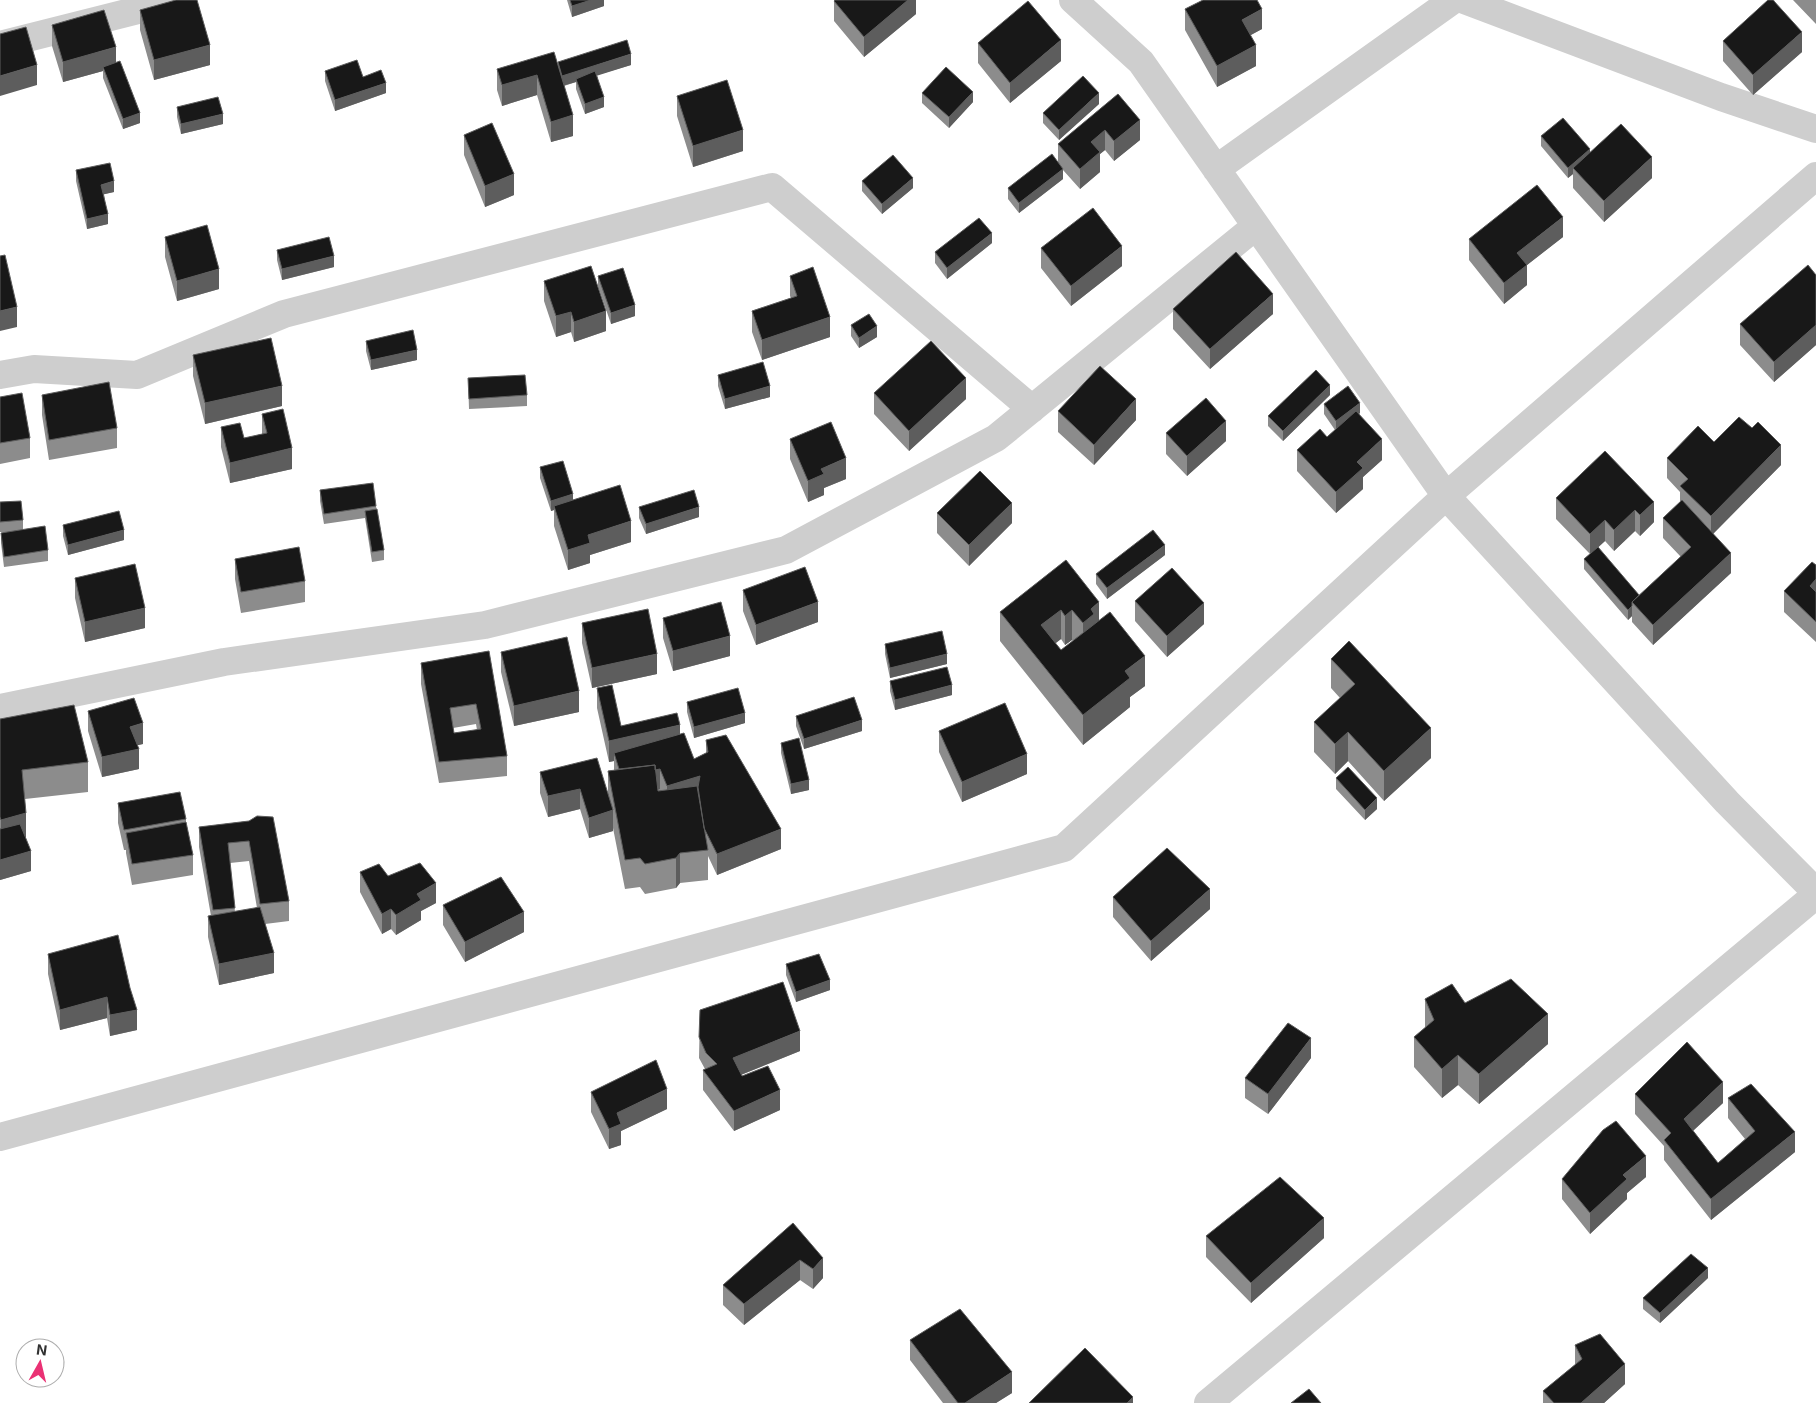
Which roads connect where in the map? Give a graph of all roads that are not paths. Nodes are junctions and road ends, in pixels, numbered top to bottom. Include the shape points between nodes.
1 (178, 0) edge
2 (1073, 0) edge
3 (1453, 0) edge
4 (1464, 0) edge
5 (1492, 3) edge
6 (0, 45) edge
7 (1816, 129) edge
8 (1216, 169) junction
9 (1816, 176) edge
10 (1256, 226) junction
11 (0, 375) edge
12 (1032, 409) junction
13 (1446, 496) junction
14 (0, 708) edge
15 (1816, 894) edge
16 (0, 1137) edge
17 (1208, 1403) edge

1 - 6 street
2 - 8 street via 1140,62
3 - 8 street
4 - 5 street
5 - 7 street via 1721,97
8 - 10 street
9 - 13 street
10 - 12 street
10 - 13 street
11 - 12 street via 34,369 137,375 284,314 772,187
12 - 14 street via 996,438 786,550 485,625 224,662
13 - 15 street via 1727,802
13 - 16 street via 1064,848
15 - 17 street

